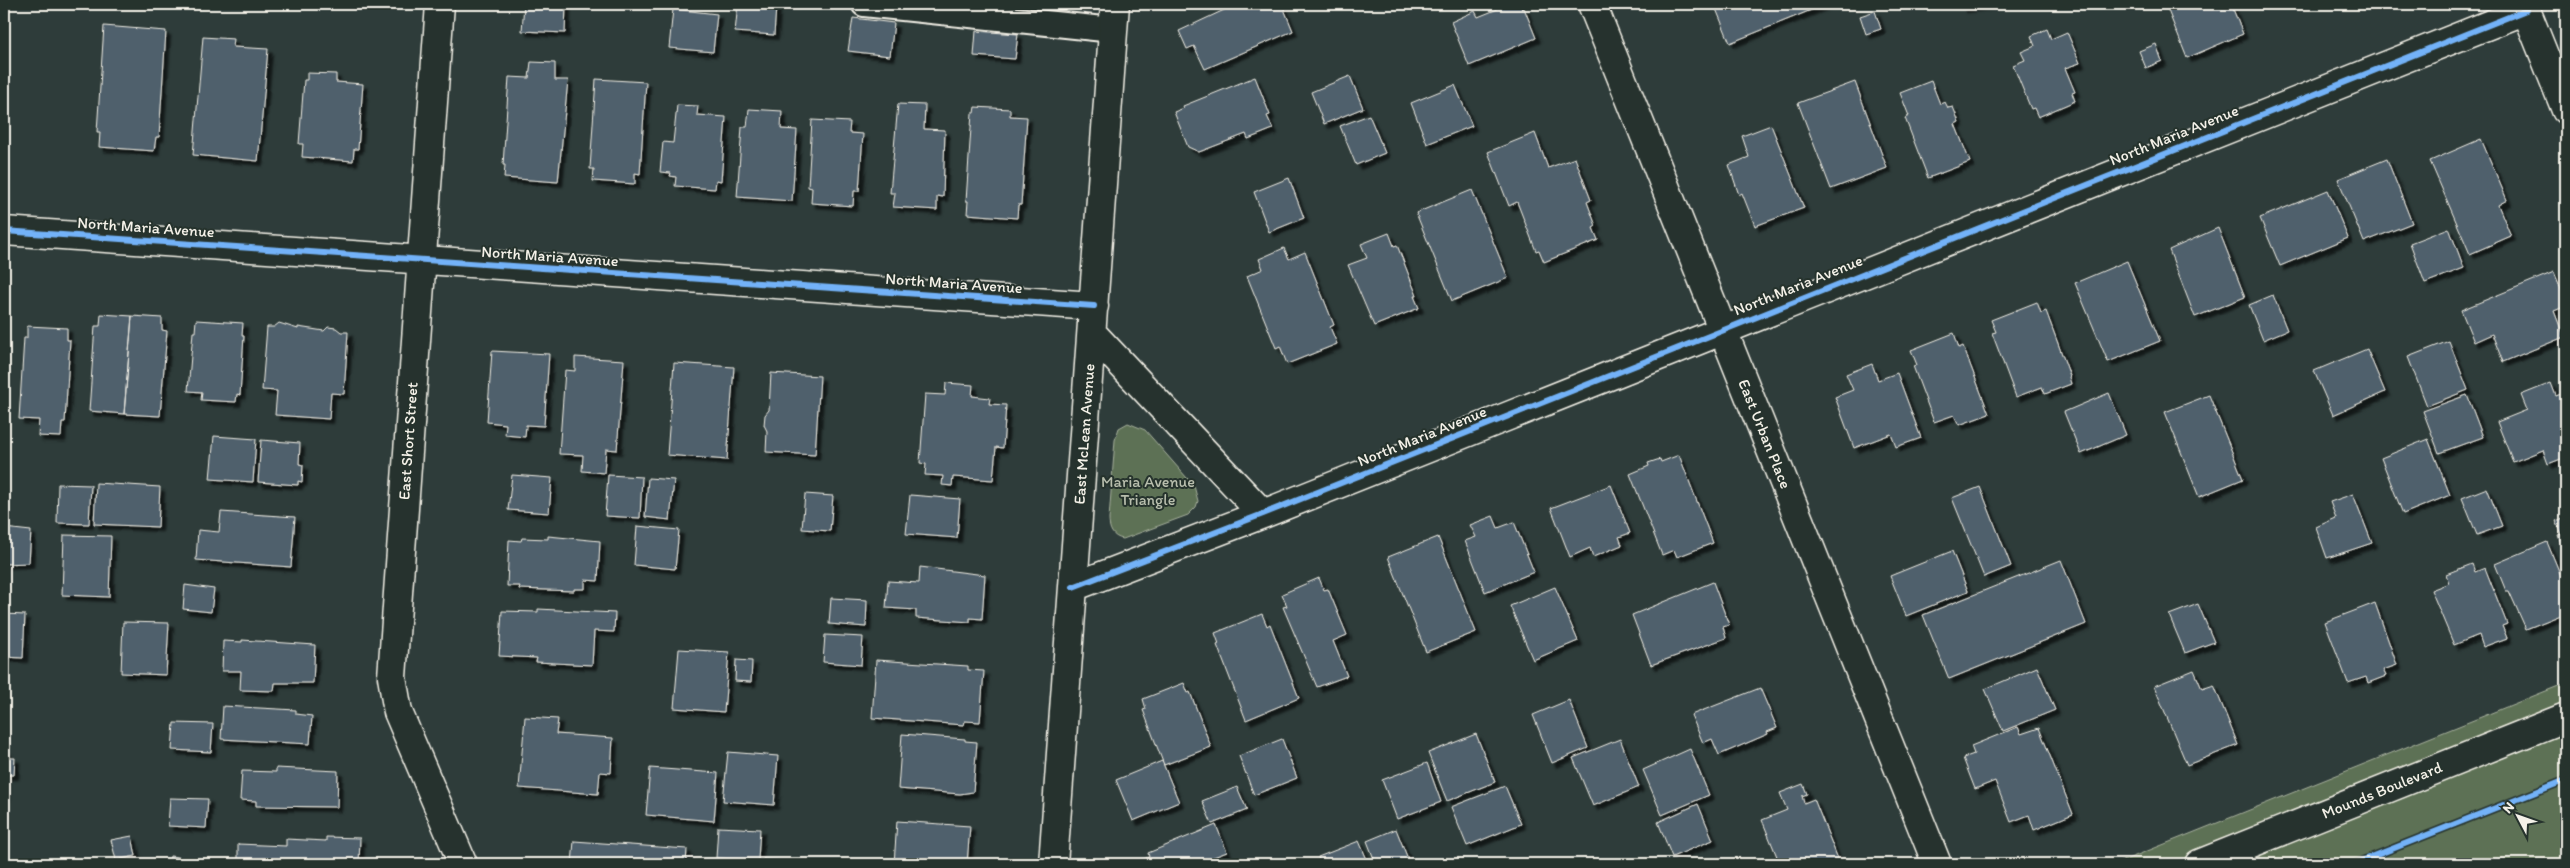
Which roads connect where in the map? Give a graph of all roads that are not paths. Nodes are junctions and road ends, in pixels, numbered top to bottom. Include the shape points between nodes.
1 (440, 4) edge
2 (864, 4) edge
3 (1592, 4) edge
4 (2527, 7) edge
5 (1114, 17) edge
6 (2566, 110) edge
7 (4, 231) edge
8 (422, 261) junction
9 (1094, 306) junction
10 (1724, 330) junction
11 (1092, 333) junction
12 (1263, 514) junction
13 (1073, 587) junction
14 (2566, 716) edge
15 (464, 864) edge
16 (1053, 864) edge
17 (1937, 864) edge
18 (2198, 864) edge

1 - 8 street, East Short Street
2 - 5 lane
3 - 10 street, East Urban Place
4 - 6 street
4 - 10 street, North Maria Avenue
5 - 9 street, East McLean Avenue
7 - 8 street, North Maria Avenue
8 - 9 street, North Maria Avenue
8 - 15 street, East Short Street via 392,677 398,712
9 - 11 street, East McLean Avenue
10 - 12 street, North Maria Avenue
10 - 17 street, East Urban Place
11 - 12 street
11 - 13 street, East McLean Avenue
12 - 13 street, North Maria Avenue
13 - 16 street, East McLean Avenue
14 - 18 street, Mounds Boulevard

